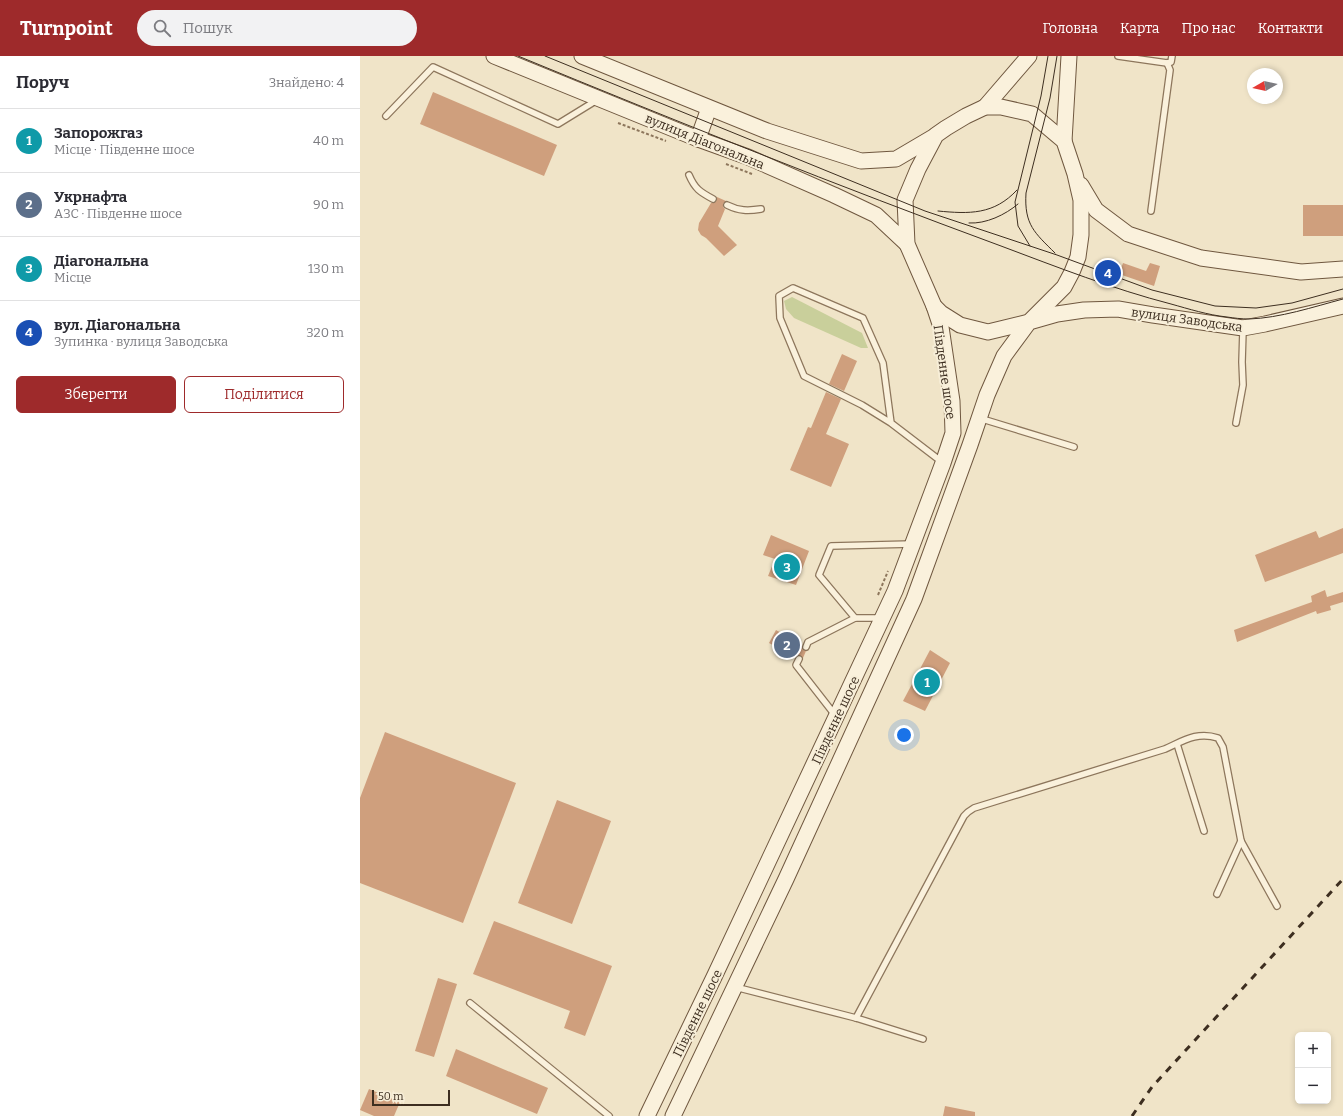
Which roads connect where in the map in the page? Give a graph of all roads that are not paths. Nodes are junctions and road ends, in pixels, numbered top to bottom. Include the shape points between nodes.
1 (494, 56) edge
2 (582, 56) edge
3 (1029, 56) edge
4 (1069, 56) edge
5 (1118, 56) edge
6 (1172, 56) edge
7 (1167, 63) junction
8 (599, 99) junction
9 (984, 107) junction
10 (709, 108) junction
11 (386, 116) dead end
12 (936, 135) junction
13 (698, 139) junction
14 (1064, 141) junction
15 (1075, 174) junction
16 (689, 175) dead end
17 (713, 198) dead end
18 (727, 205) dead end
19 (761, 209) dead end
20 (1151, 211) dead end
21 (907, 244) junction
22 (1343, 269) edge
23 (934, 306) junction
24 (1343, 306) edge
25 (1029, 322) junction
26 (1243, 328) junction
27 (979, 418) junction
28 (1236, 423) dead end
29 (891, 424) junction
30 (1074, 447) dead end
31 (944, 463) junction
32 (912, 544) junction
33 (855, 618) junction
34 (882, 618) junction
35 (806, 647) dead end
36 (799, 659) dead end
37 (836, 716) junction
38 (1177, 744) junction
39 (1204, 831) dead end
40 (1242, 841) junction
41 (765, 868) junction
42 (786, 879) junction
43 (1217, 894) dead end
44 (1277, 906) dead end
45 (735, 987) junction
46 (470, 1003) dead end
47 (856, 1018) junction
48 (923, 1039) dead end
49 (609, 1116) edge
50 (647, 1116) edge
51 (673, 1116) edge

1 - 8 main road, вулиця Діагональна
2 - 10 main road
3 - 9 main road
4 - 14 main road
5 - 7 lane
6 - 7 lane via 1171,62
7 - 20 lane via 1170,70
8 - 11 lane via 558,124 433,67
8 - 13 main road, вулиця Діагональна
9 - 12 main road
9 - 14 main road via 1001,107 1032,114
10 - 12 main road via 767,131 861,161 896,159
10 - 13 main road
12 - 21 main road via 905,200
13 - 21 main road, вулиця Діагональна via 748,157 876,215
14 - 15 main road
15 - 22 main road via 1096,210 1128,234 1201,258 1301,272
15 - 25 main road, Південне шосе via 1081,200 1078,257 1064,287
16 - 17 lane via 694,185
18 - 19 lane via 746,211
21 - 23 main road, Південне шосе
23 - 25 main road, вулиця Заводська via 960,325 988,332
23 - 31 main road, Південне шосе via 941,327 952,401 953,433
24 - 26 main road, вулиця Заводська
25 - 26 main road, вулиця Заводська via 1084,310 1118,309
25 - 27 main road, Південне шосе via 1004,356
26 - 28 lane via 1243,385
27 - 30 lane
27 - 42 main road, Південне шосе via 914,599
29 - 29 lane via 882,363 863,318 793,288 779,296 780,318 804,376 862,405
29 - 31 lane
31 - 32 main road, Південне шосе
32 - 33 lane via 832,546 819,575
32 - 34 main road, Південне шосе
33 - 34 lane
33 - 35 lane via 808,642
34 - 37 main road, Південне шосе
36 - 37 lane via 796,665
37 - 41 main road, Південне шосе
38 - 39 lane
38 - 40 lane via 1201,734 1218,738 1223,746
38 - 47 lane via 968,812
40 - 43 lane
40 - 44 lane
41 - 42 main road
41 - 50 main road, Південне шосе
42 - 45 main road, Південне шосе
45 - 47 lane
45 - 51 main road, Південне шосе
46 - 49 lane
47 - 48 lane

